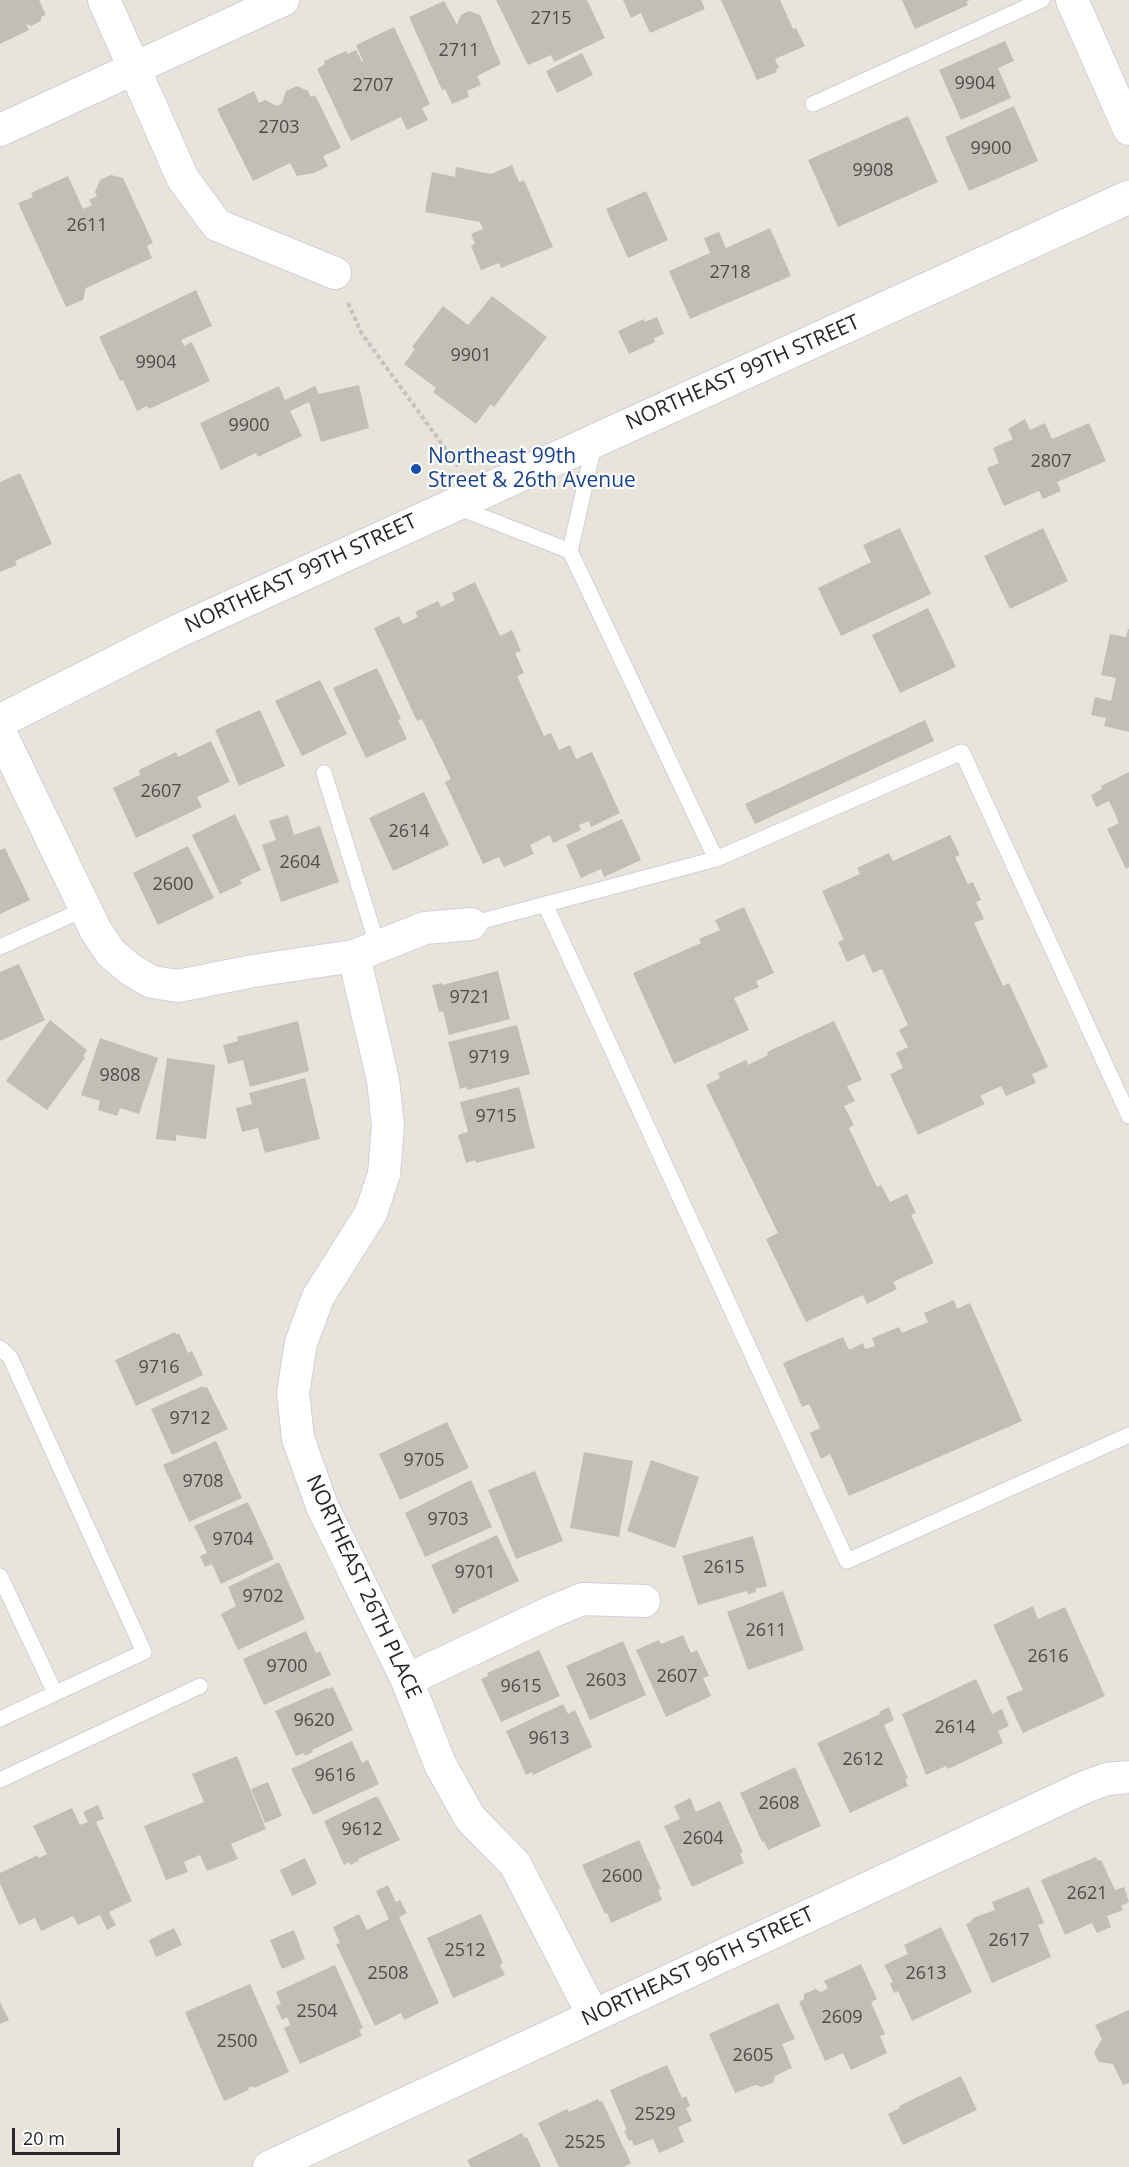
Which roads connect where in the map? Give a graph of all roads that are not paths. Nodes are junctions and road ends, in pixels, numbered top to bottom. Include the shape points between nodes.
1 (104, 0) edge
2 (283, 0) edge
3 (1042, 0) edge
4 (1072, 0) edge
5 (136, 69) junction
6 (813, 104) dead end
7 (1129, 129) edge
8 (0, 130) edge
9 (1129, 197) edge
10 (335, 273) road end
11 (595, 440) junction
12 (465, 499) junction
13 (570, 551) junction
14 (0, 721) edge
15 (0, 732) edge
16 (324, 773) dead end
17 (716, 859) junction
18 (545, 904) junction
19 (85, 909) junction
20 (471, 924) joint
21 (0, 947) edge
22 (366, 951) junction
23 (1129, 1116) edge
24 (0, 1348) edge
25 (1129, 1435) edge
26 (0, 1576) edge
27 (644, 1601) dead end
28 (407, 1680) junction
29 (200, 1686) dead end
30 (55, 1693) junction
31 (0, 1719) edge
32 (1129, 1777) edge
33 (0, 1780) edge
34 (593, 2016) junction
35 (269, 2167) edge

1 - 5 street
2 - 5 street
3 - 6 lane
4 - 7 street
5 - 8 street
5 - 10 street via 183,179 217,225
9 - 11 main road, NORTHEAST 99TH STREET
11 - 12 main road, NORTHEAST 99TH STREET
11 - 13 lane
12 - 13 lane
12 - 14 main road, NORTHEAST 99TH STREET via 176,632
13 - 17 lane
15 - 19 street
16 - 22 lane
17 - 18 lane
17 - 23 lane via 962,752
18 - 20 lane
18 - 25 lane via 847,1561
19 - 21 lane
19 - 22 street via 111,953 141,977 178,986
20 - 22 street via 425,928
22 - 28 street, NORTHEAST 26TH PLACE via 388,1126 384,1174 371,1213 318,1297 301,1343 293,1393 298,1438 322,1506
24 - 30 lane via 10,1357 144,1652
26 - 30 lane
27 - 28 street via 583,1599
28 - 34 street, NORTHEAST 26TH PLACE via 440,1764 470,1818 515,1864
29 - 33 lane
30 - 31 lane
32 - 34 street, NORTHEAST 96TH STREET via 1085,1787
34 - 35 street, NORTHEAST 96TH STREET

